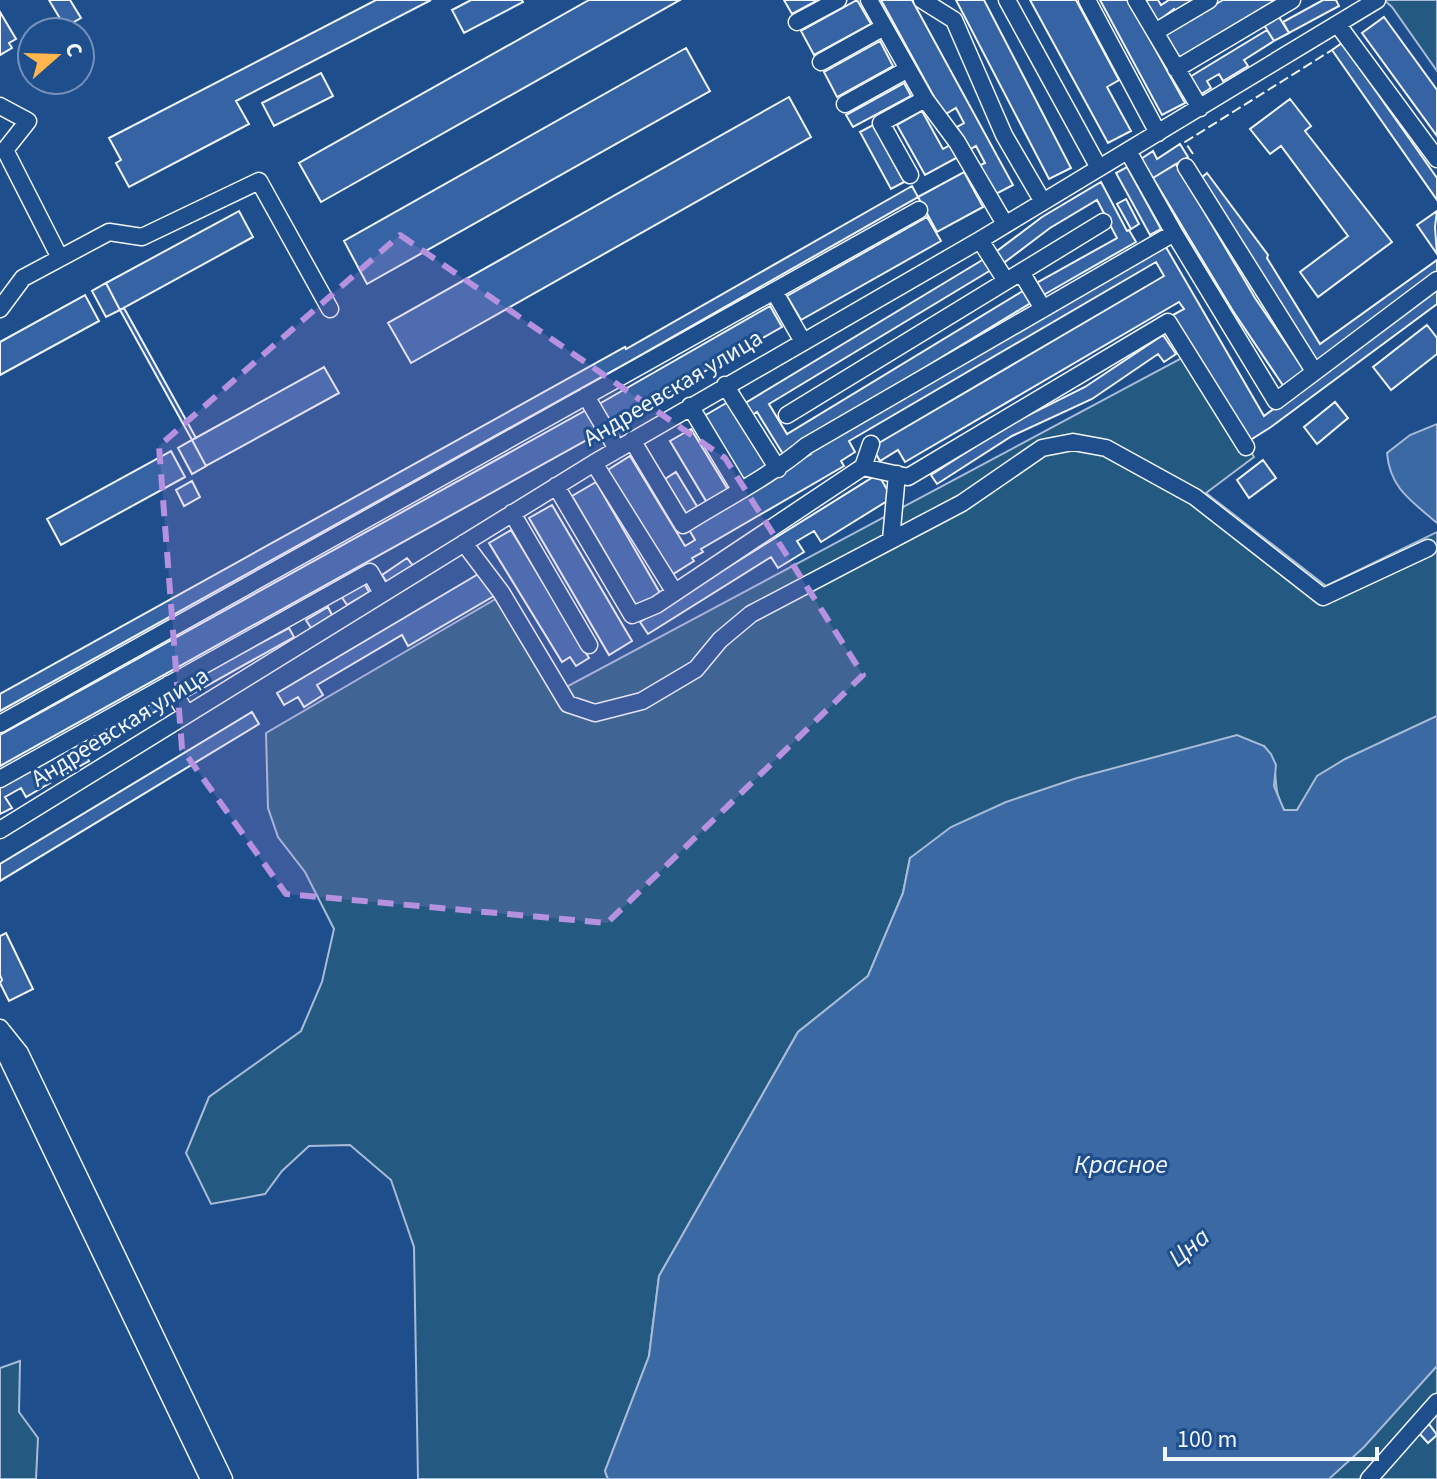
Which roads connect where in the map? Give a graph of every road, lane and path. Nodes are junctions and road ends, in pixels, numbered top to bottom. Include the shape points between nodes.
1 (838, 0) edge
2 (869, 0) edge
3 (922, 0) edge
4 (1007, 0) edge
5 (1087, 0) edge
6 (1136, 0) edge
7 (1209, 0) edge
8 (1292, 0) edge
9 (1377, 0) edge
10 (797, 22) dead end
11 (1338, 25) junction
12 (884, 27) junction
13 (1155, 32) junction
14 (821, 62) dead end
15 (908, 69) junction
16 (1176, 69) junction
17 (925, 99) junction
18 (845, 104) dead end
19 (5, 108) edge
20 (1200, 108) junction
21 (1158, 133) junction
22 (1128, 151) junction
23 (1437, 159) edge
24 (1186, 167) dead end
25 (1099, 168) junction
26 (910, 175) dead end
27 (1043, 202) junction
28 (919, 210) dead end
29 (1103, 222) dead end
30 (1005, 224) junction
31 (1174, 233) junction
32 (980, 240) junction
33 (60, 258) junction
34 (1021, 272) junction
35 (1437, 280) edge
36 (1006, 281) junction
37 (774, 291) junction
38 (1042, 307) junction
39 (0, 309) edge
40 (330, 309) dead end
41 (802, 340) junction
42 (1314, 371) junction
43 (725, 385) junction
44 (586, 396) junction
45 (690, 406) junction
46 (787, 415) dead end
47 (632, 440) junction
48 (871, 444) dead end
49 (1246, 447) dead end
50 (617, 449) junction
51 (594, 463) junction
52 (863, 467) junction
53 (778, 469) junction
54 (897, 474) junction
55 (556, 486) junction
56 (740, 489) junction
57 (512, 513) junction
58 (891, 540) junction
59 (464, 543) junction
60 (1428, 548) dead end
61 (674, 591) junction
62 (382, 593) junction
63 (589, 645) dead end
64 (169, 684) junction
65 (186, 713) junction
66 (0, 724) edge
67 (0, 779) edge
68 (0, 830) edge
69 (0, 1028) edge
70 (1437, 1402) edge
71 (1374, 1477) edge
72 (209, 1479) edge
73 (224, 1479) edge

1 - 10 street
2 - 12 street
3 - 27 street via 954,20 1004,135
4 - 25 street
5 - 21 street
6 - 13 street
7 - 13 street
8 - 16 street
9 - 11 street, Андреевская улица
11 - 20 street, Андреевская улица
11 - 23 street
12 - 14 street
12 - 15 street
13 - 16 street
15 - 17 street
15 - 18 street
16 - 20 street
17 - 26 street via 881,123
17 - 30 street
19 - 33 street via 28,121 5,150
20 - 21 street, Андреевская улица
21 - 22 street, Андреевская улица
22 - 25 street, Андреевская улица
22 - 31 street
24 - 42 street
25 - 27 street, Андреевская улица
27 - 30 street, Андреевская улица
28 - 37 street
29 - 34 street
30 - 32 street, Андреевская улица
31 - 38 street
31 - 42 street via 1276,401
32 - 36 street
32 - 41 street, Андреевская улица
33 - 39 street via 23,278
33 - 40 street via 109,232 142,237 259,181
34 - 36 street
34 - 38 street
35 - 42 street
36 - 46 street
37 - 41 street
37 - 44 street
38 - 53 street via 806,446
41 - 43 street, Андреевская улица
43 - 45 street, Андреевская улица
43 - 53 street
44 - 50 street
44 - 66 street
45 - 47 street, Андреевская улица
45 - 56 street
47 - 50 street, Андреевская улица
47 - 56 street via 683,525
48 - 52 street
49 - 54 street via 1168,322 908,477
50 - 51 street, Андреевская улица
51 - 55 street, Андреевская улица
51 - 61 street
52 - 54 street
52 - 61 street
53 - 56 street
54 - 58 street
55 - 57 street, Андреевская улица
55 - 61 street via 632,615
57 - 59 street, Андреевская улица
57 - 63 street
58 - 59 street via 751,614 696,669 642,701 595,713 568,704 501,592
58 - 60 street via 962,503 1042,448 1073,442 1106,448 1195,497 1323,597
59 - 62 street, Андреевская улица
62 - 64 street via 370,572
62 - 65 street, Андреевская улица
64 - 65 street
64 - 67 street
65 - 68 street, Андреевская улица
69 - 72 street via 2,1047
69 - 73 street via 20,1053
70 - 71 street

